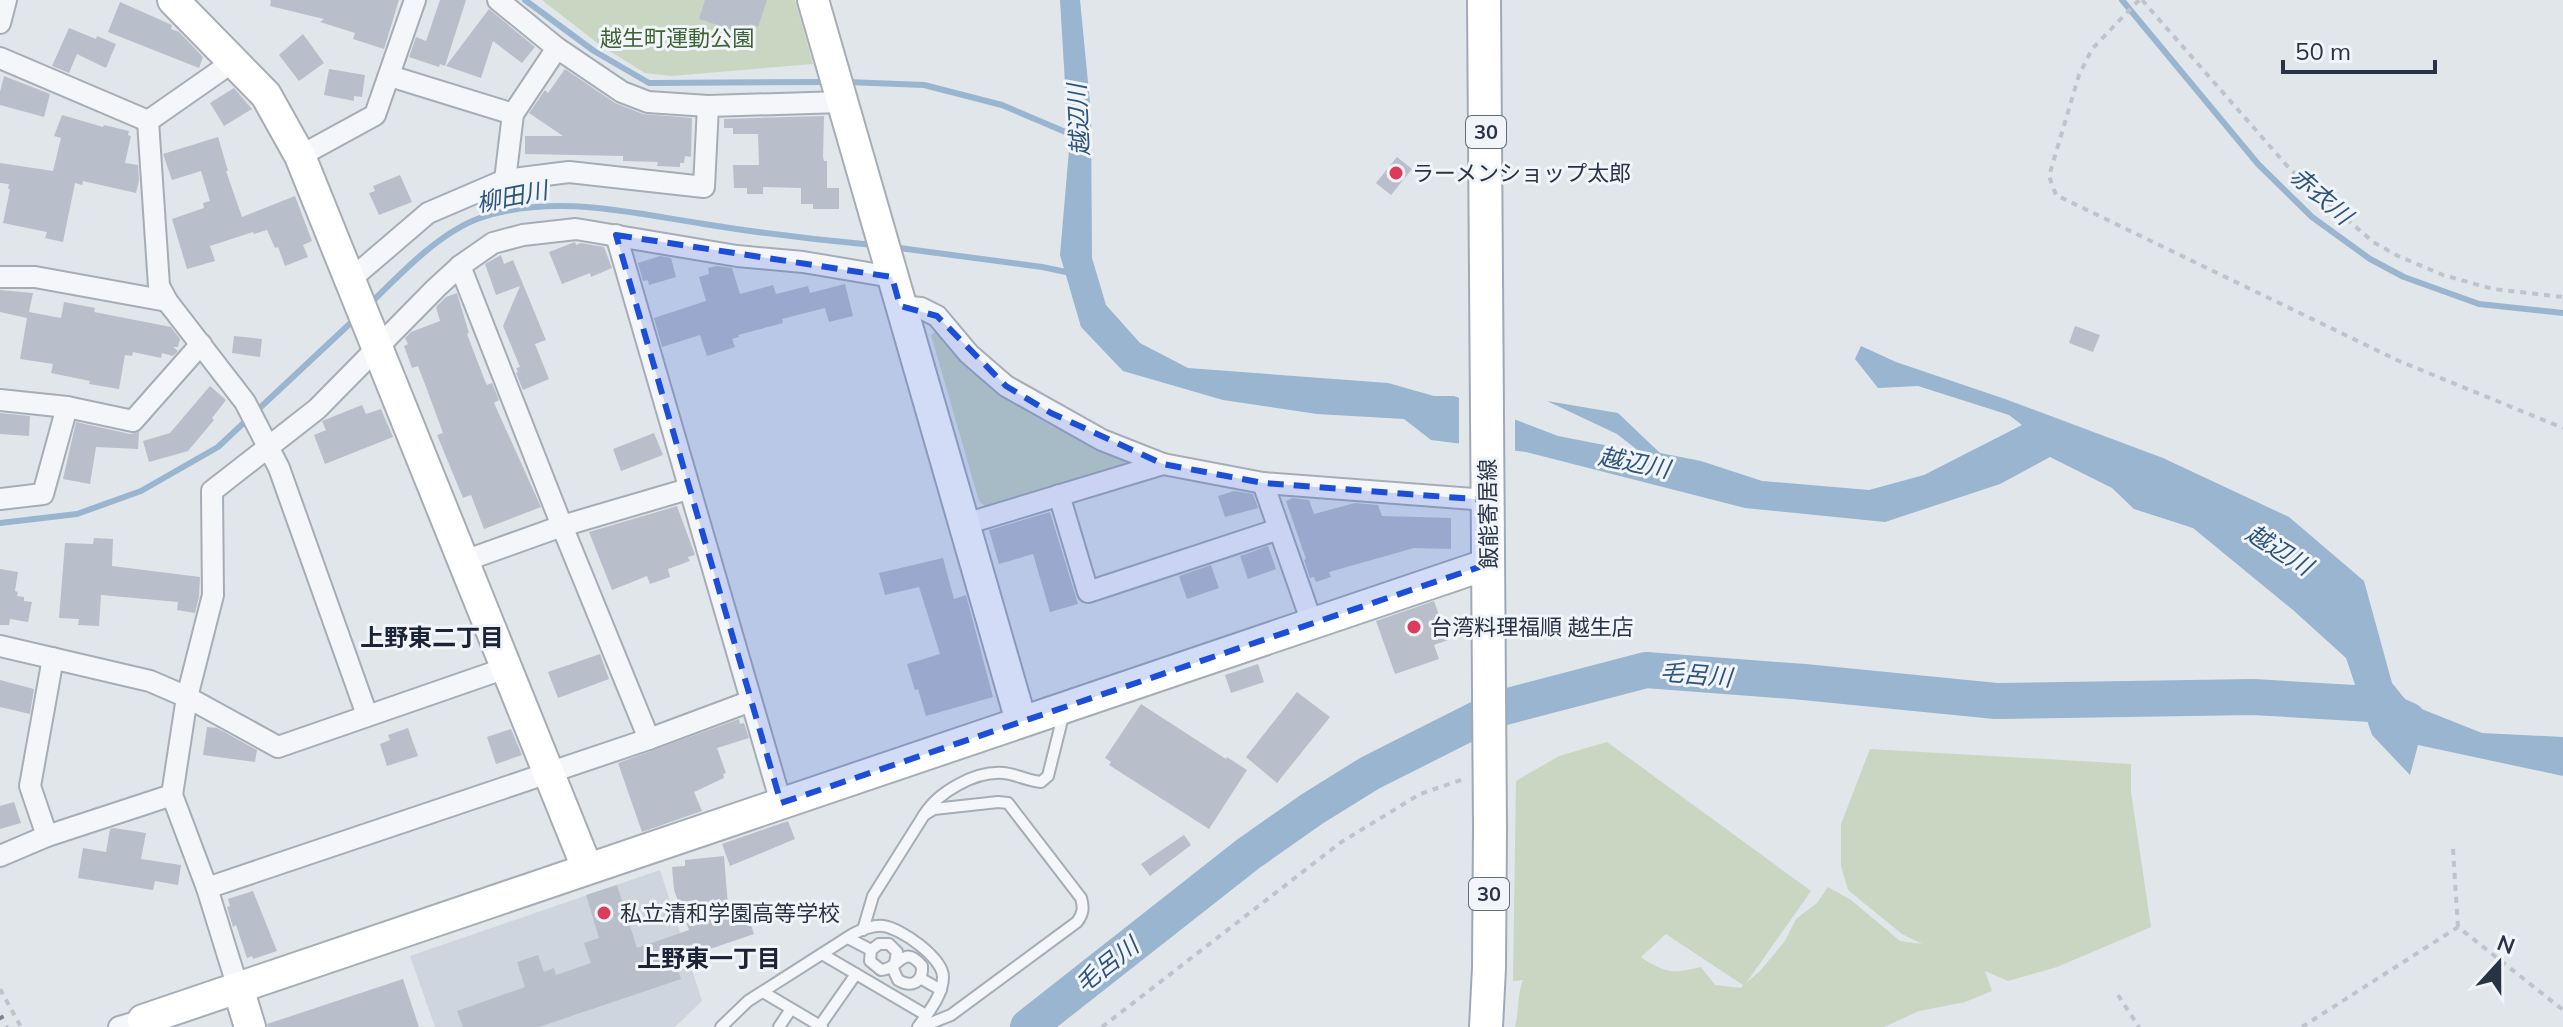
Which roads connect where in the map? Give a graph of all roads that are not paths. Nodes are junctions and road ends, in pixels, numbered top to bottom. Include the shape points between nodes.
1 (6, 0) edge
2 (173, 0) edge
3 (415, 0) edge
4 (498, 0) edge
5 (813, 0) edge
6 (1484, 0) edge
7 (0, 23) edge
8 (557, 48) junction
9 (0, 58) edge
10 (234, 61) junction
11 (390, 76) junction
12 (842, 99) junction
13 (708, 106) junction
14 (513, 114) junction
15 (148, 121) junction
16 (300, 156) junction
17 (505, 180) junction
18 (616, 235) junction
19 (460, 266) junction
20 (891, 272) junction
21 (0, 277) edge
22 (354, 287) junction
23 (167, 301) junction
24 (900, 306) junction
25 (374, 341) junction
26 (201, 344) junction
27 (0, 400) edge
28 (67, 407) junction
29 (269, 448) junction
30 (1163, 464) junction
31 (1263, 483) junction
32 (688, 489) junction
33 (1487, 490) junction
34 (1059, 495) junction
35 (0, 499) edge
36 (965, 524) junction
37 (562, 526) junction
38 (1279, 529) junction
39 (464, 561) junction
40 (1488, 564) junction
41 (1312, 623) junction
42 (0, 646) edge
43 (53, 658) junction
44 (506, 668) junction
45 (187, 697) junction
46 (751, 701) junction
47 (1066, 706) junction
48 (367, 715) junction
49 (1021, 721) junction
50 (649, 739) junction
51 (549, 773) junction
52 (172, 795) junction
53 (781, 803) junction
54 (924, 815) junction
55 (47, 836) junction
56 (0, 856) edge
57 (587, 868) junction
58 (207, 888) junction
59 (863, 930) junction
60 (848, 938) junction
61 (871, 950) junction
62 (822, 954) junction
63 (895, 963) junction
64 (856, 974) junction
65 (920, 978) junction
66 (238, 988) junction
67 (941, 990) junction
68 (763, 992) junction
69 (791, 1009) junction
70 (926, 1015) junction
71 (134, 1025) edge
72 (250, 1027) edge
73 (721, 1027) edge
74 (779, 1027) edge
75 (821, 1027) edge
76 (919, 1027) edge
77 (1486, 1027) edge

1 - 7 street
2 - 10 street
3 - 11 street
4 - 8 street
5 - 12 street
6 - 33 main road, 飯能寄居線 / 30
8 - 13 street via 622,92 648,102
8 - 14 street
9 - 15 street
10 - 15 street
10 - 16 street via 266,95
11 - 14 street
11 - 16 street via 375,115
12 - 13 street
12 - 20 street
13 - 17 street via 704,187 569,172
14 - 17 street
15 - 23 street via 159,286
16 - 22 street
17 - 22 street via 428,213
18 - 19 street via 576,229 523,235 493,243
18 - 20 street via 737,256
18 - 32 street
19 - 25 street
19 - 37 street
20 - 24 street
21 - 23 street via 35,277
22 - 25 street
23 - 26 street
24 - 30 street via 937,316 969,354 1017,393 1102,440
24 - 36 street
25 - 29 street via 317,409
25 - 39 street
26 - 28 street via 133,421
26 - 29 street via 245,402
27 - 28 street
28 - 35 street via 43,494
29 - 45 street via 212,491 213,595
29 - 48 street
30 - 31 street
30 - 34 street
31 - 33 street
31 - 38 street
32 - 37 street
32 - 46 street
33 - 40 main road, 飯能寄居線 / 30
34 - 36 street
34 - 38 street via 1088,592
36 - 49 street
37 - 39 street
37 - 50 street
38 - 41 street
39 - 44 street
40 - 41 street
40 - 77 main road, 飯能寄居線 / 30 via 1488,677 1480,769 1489,968
41 - 47 street
42 - 43 street
43 - 45 street via 150,681
43 - 55 street via 30,786
44 - 48 street
44 - 51 street
45 - 48 street via 278,747
45 - 52 street
46 - 50 street
46 - 53 street
47 - 49 street
47 - 54 lane via 1048,776 1041,782 1004,773 976,778 945,794
49 - 53 street
50 - 51 street
51 - 57 street
51 - 58 street
52 - 55 street
52 - 58 street
53 - 57 street
54 - 59 lane via 873,896
54 - 76 lane via 934,809 1008,803 1084,906 1077,922 951,1015
55 - 56 street
57 - 66 street
58 - 66 street
59 - 60 lane
59 - 67 lane via 884,926 934,956 941,965
60 - 61 lane
60 - 62 lane
61 - 63 lane via 876,968 886,970
61 - 63 lane via 889,944 897,952
62 - 64 lane
62 - 68 lane
63 - 65 lane via 915,959 922,966
63 - 65 lane via 898,980 910,985
64 - 70 lane
64 - 75 lane
65 - 67 lane
66 - 71 street
66 - 72 street
67 - 70 lane
68 - 69 lane
68 - 73 lane
69 - 74 lane
69 - 75 lane
70 - 76 lane

